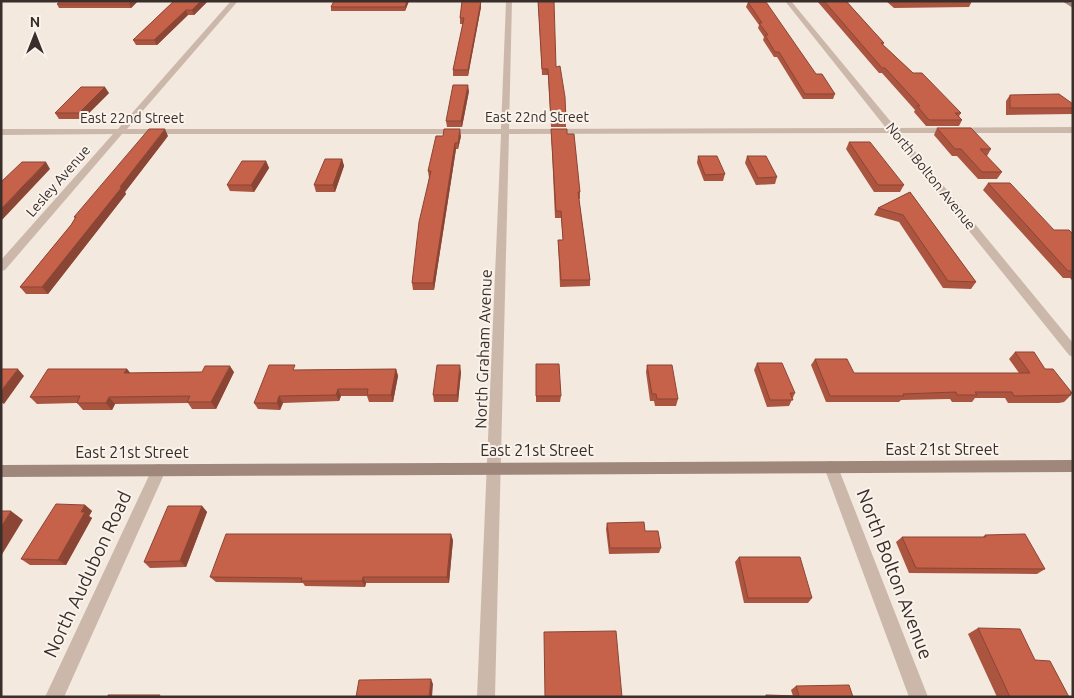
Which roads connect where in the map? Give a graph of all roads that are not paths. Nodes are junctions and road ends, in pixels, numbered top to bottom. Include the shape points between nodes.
1 (235, 1) edge
2 (510, 1) edge
3 (788, 1) edge
4 (1065, 1) edge
5 (1073, 6) edge
6 (893, 130) junction
7 (1073, 130) edge
8 (505, 131) junction
9 (1, 132) edge
10 (120, 132) junction
11 (1, 266) edge
12 (1073, 352) edge
13 (1073, 466) edge
14 (495, 467) junction
15 (831, 467) junction
16 (159, 470) junction
17 (1, 471) edge
18 (54, 697) edge
19 (486, 697) edge
20 (919, 697) edge

1 - 10 street, Lesley Avenue
2 - 8 street, North Graham Avenue
3 - 6 street, North Bolton Avenue
4 - 5 main road
6 - 7 street, East 22nd Street
6 - 8 street, East 22nd Street
6 - 12 street, North Bolton Avenue
8 - 10 street, East 22nd Street
8 - 14 street, North Graham Avenue
9 - 10 street, East 22nd Street
10 - 11 street, Lesley Avenue
13 - 15 main road, East 21st Street
14 - 15 main road, East 21st Street
14 - 16 main road, East 21st Street
14 - 19 street, North Graham Avenue
15 - 20 street, North Bolton Avenue
16 - 17 main road, East 21st Street
16 - 18 street, North Audubon Road

